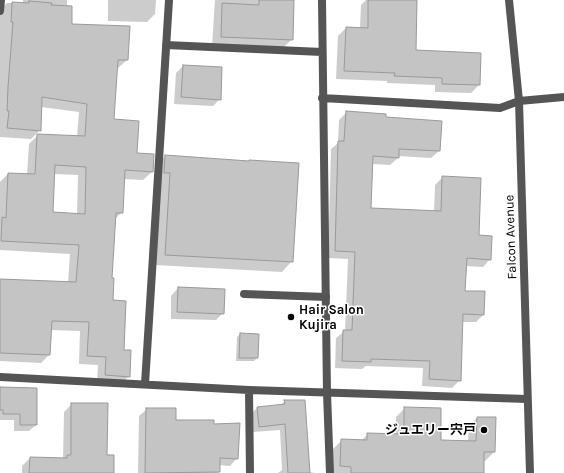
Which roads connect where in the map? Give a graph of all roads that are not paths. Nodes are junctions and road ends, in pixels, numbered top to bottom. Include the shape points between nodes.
1 (1, 0) edge
2 (169, 0) edge
3 (322, 0) edge
4 (509, 0) edge
5 (0, 11) edge
6 (166, 45) junction
7 (322, 52) junction
8 (564, 97) edge
9 (322, 98) junction
10 (519, 101) junction
11 (244, 294) dead end
12 (326, 297) junction
13 (0, 377) edge
14 (145, 384) junction
15 (249, 390) junction
16 (327, 393) junction
17 (527, 399) junction
18 (250, 473) edge
19 (330, 473) edge
20 (530, 473) edge

1 - 5 street
2 - 6 street
3 - 7 street
4 - 10 street, Falcon Avenue
6 - 7 street
6 - 14 street
7 - 9 street
8 - 10 street
9 - 10 street via 500,108
9 - 12 street
10 - 17 street, Falcon Avenue
11 - 12 street
12 - 16 street
13 - 14 street
14 - 15 street
15 - 16 street
15 - 18 street
16 - 17 street
16 - 19 street
17 - 20 street, Falcon Avenue

